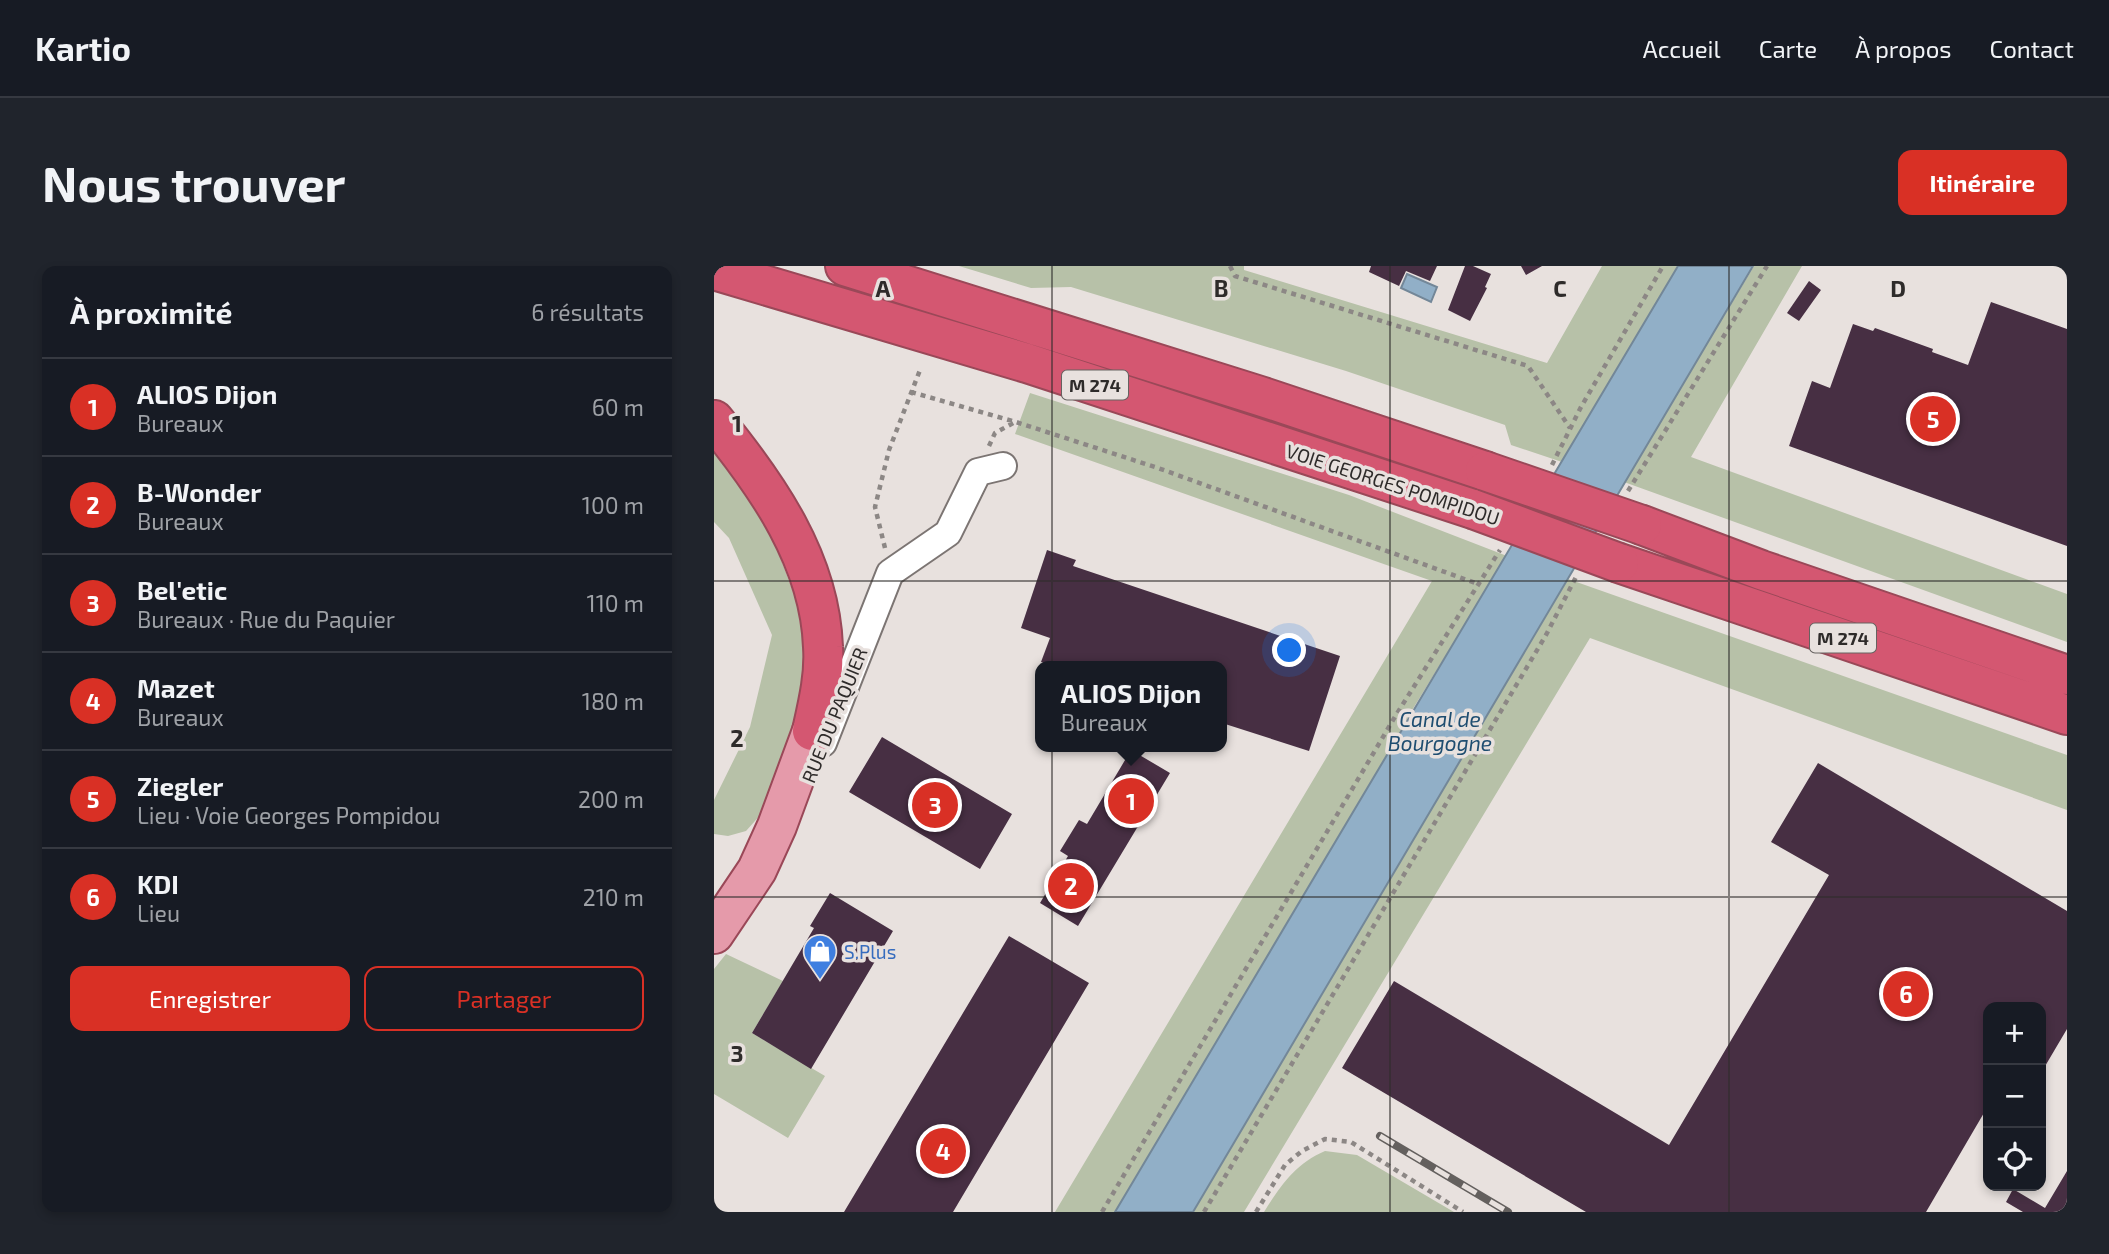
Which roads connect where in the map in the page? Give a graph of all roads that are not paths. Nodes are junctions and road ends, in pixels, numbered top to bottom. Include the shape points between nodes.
1 (845, 266) edge
2 (714, 270) edge
3 (714, 420) edge
4 (1003, 466) dead end
5 (865, 638) junction
6 (2067, 675) edge
7 (2067, 715) edge
8 (811, 731) junction
9 (777, 826) junction
10 (714, 934) edge

1 - 6 highway, M 274, bridge via 1485,471 1634,510 1761,570
2 - 7 highway, VOIE GEORGES POMPIDOU / M 274, bridge via 1027,363 1473,509
3 - 8 highway via 775,506 813,582 824,647
4 - 5 street, RUE DU PAQUIER via 978,472 948,533 890,572
5 - 8 street, RUE DU PAQUIER
5 - 9 street, RUE DU PAQUIER via 804,792
8 - 9 main road, RUE DU PAQUIER
9 - 10 main road, RUE DU PAQUIER via 757,870

